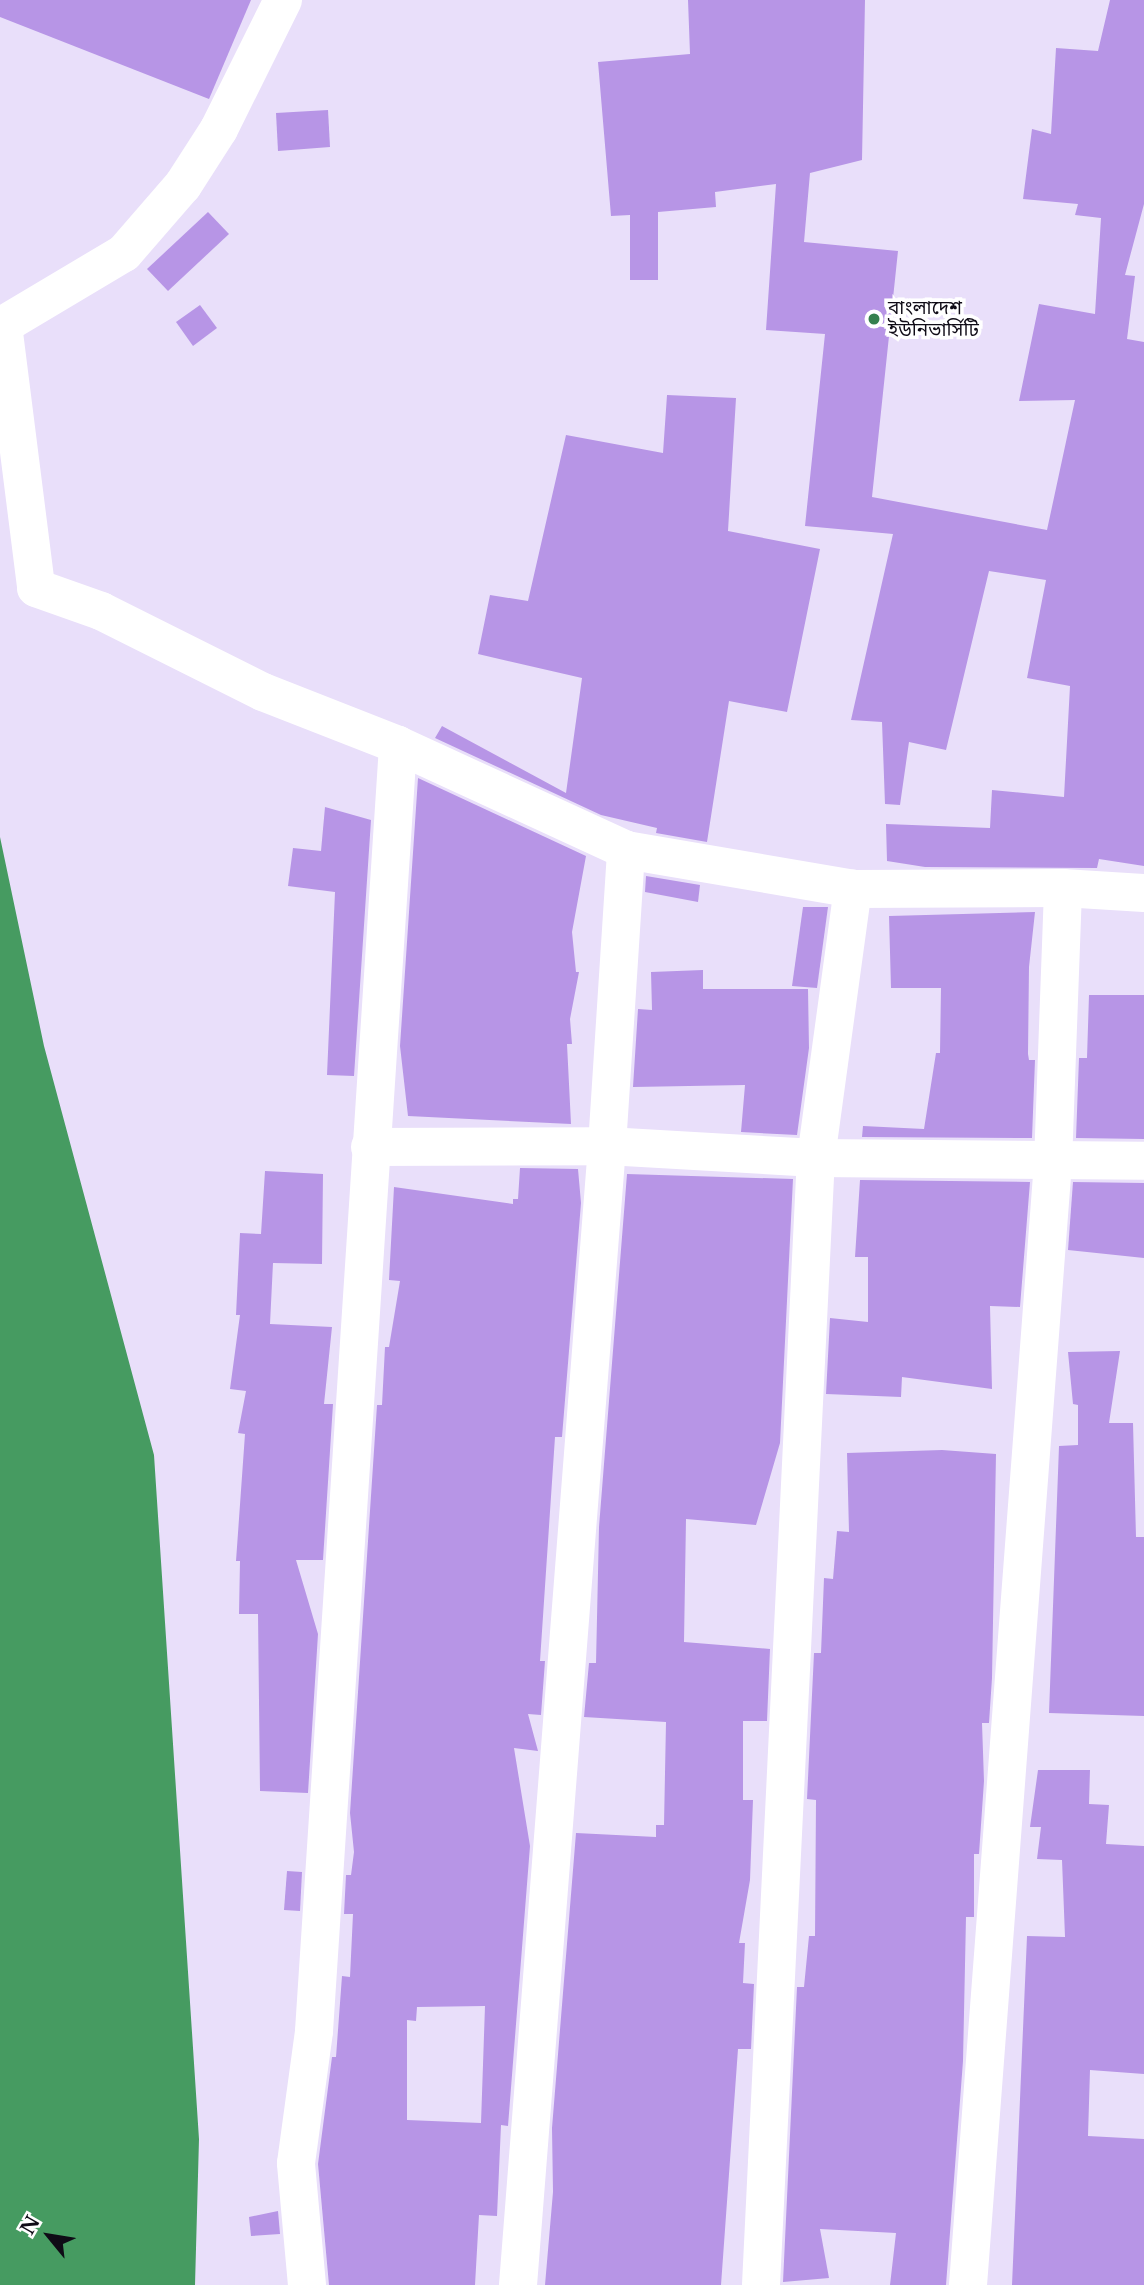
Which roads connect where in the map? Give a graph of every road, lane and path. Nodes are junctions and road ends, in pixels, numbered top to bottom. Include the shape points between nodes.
1 (283, 0) edge
2 (398, 745) junction
3 (626, 850) junction
4 (853, 888) junction
5 (1063, 888) junction
6 (1144, 893) edge
7 (607, 1146) junction
8 (370, 1147) junction
9 (816, 1158) junction
10 (1144, 1161) edge
11 (1053, 1163) junction
12 (307, 2285) edge
13 (518, 2285) edge
14 (761, 2285) edge
15 (968, 2285) edge

1 - 2 street via 219,129 175,195 124,253 3,325 36,588 101,611 263,692
2 - 3 street
2 - 8 street
3 - 4 street
3 - 7 street
4 - 5 street
4 - 9 street
5 - 6 street
5 - 11 street
7 - 8 street
7 - 9 street
7 - 13 street
8 - 12 street via 314,2031 296,2164
9 - 11 street
9 - 14 street
10 - 11 street
11 - 15 street

